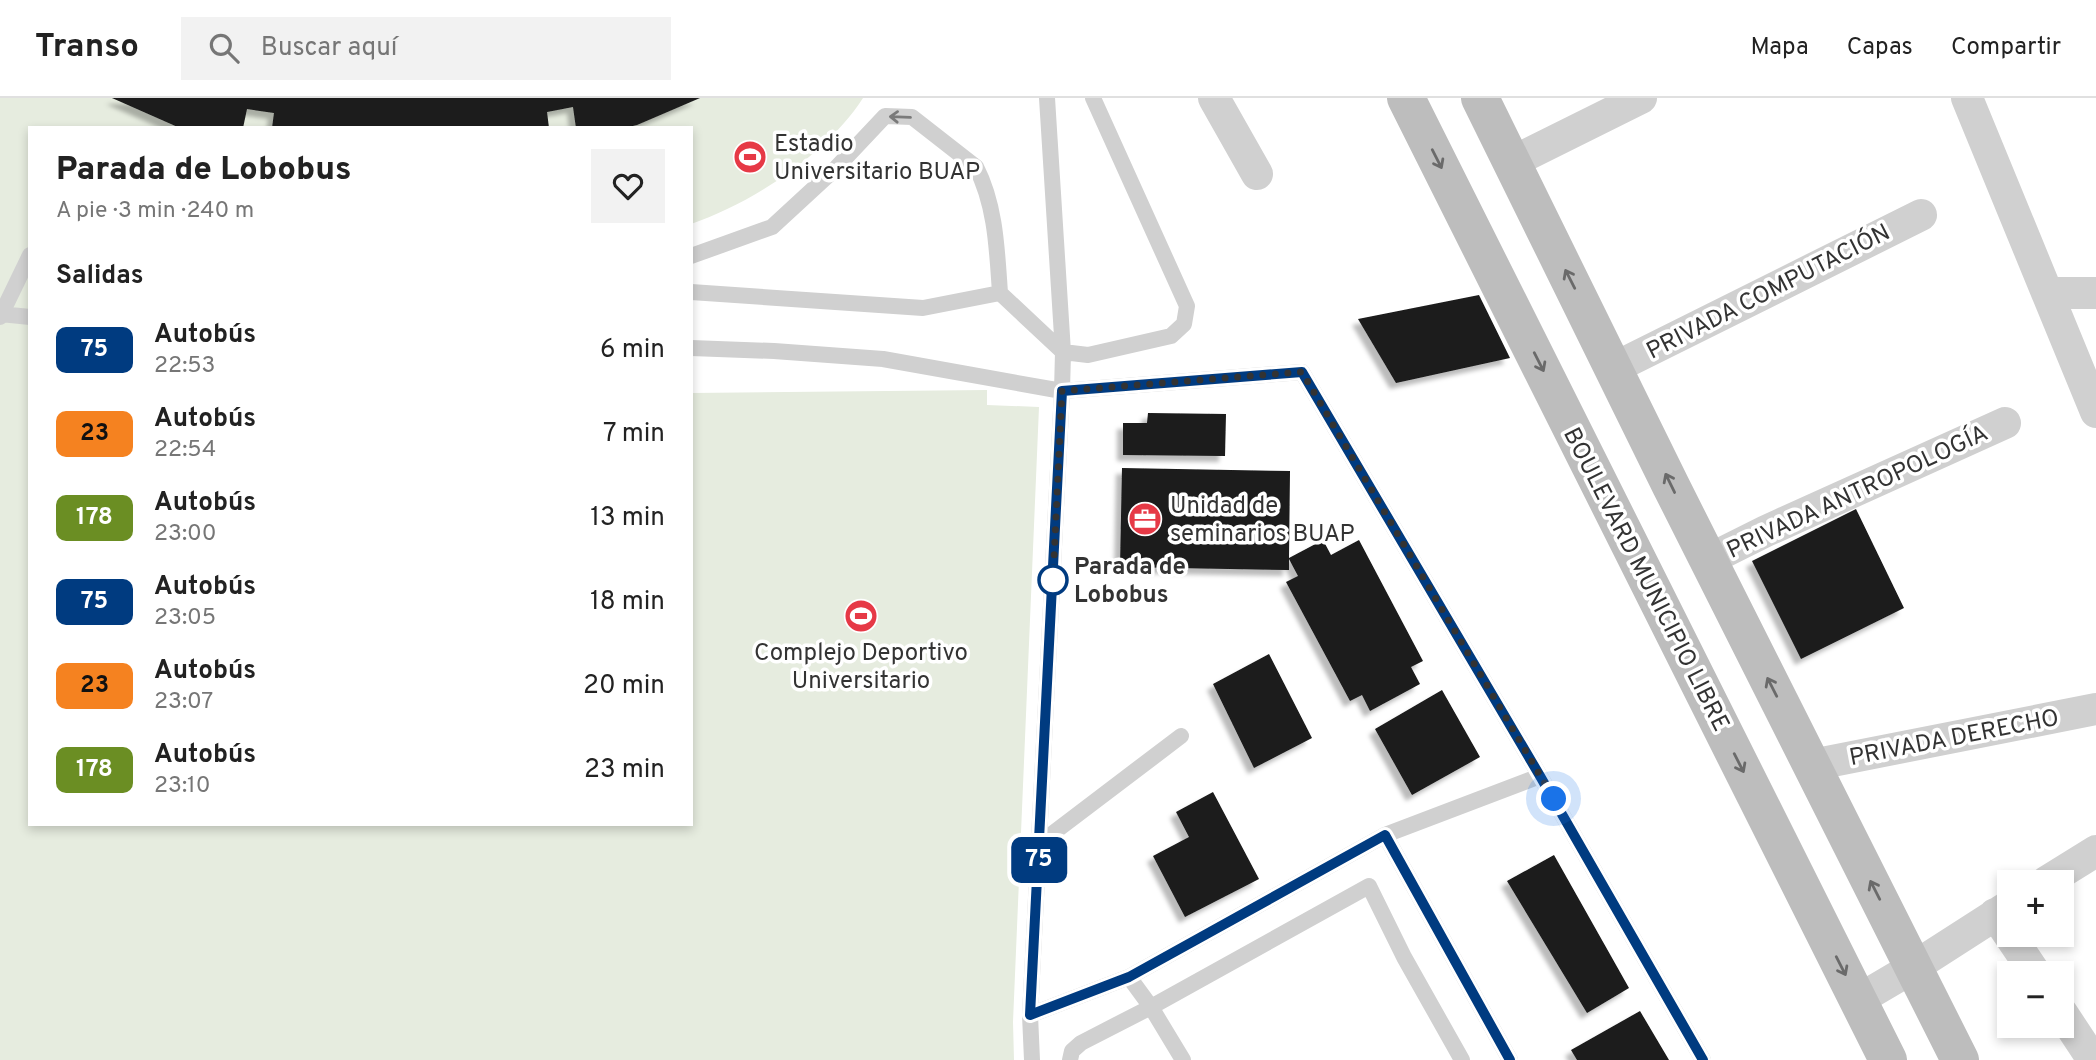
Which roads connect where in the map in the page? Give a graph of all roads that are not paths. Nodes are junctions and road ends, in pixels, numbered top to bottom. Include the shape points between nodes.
1 (1047, 98) edge
2 (1093, 98) edge
3 (1214, 98) edge
4 (1406, 98) edge
5 (1480, 98) edge
6 (1641, 98) edge
7 (1966, 98) edge
8 (1985, 98) edge
9 (1984, 141) junction
10 (1511, 162) junction
11 (1257, 173) dead end
12 (1921, 215) dead end
13 (693, 255) edge
14 (28, 259) edge
15 (693, 292) edge
16 (1000, 293) junction
17 (2047, 293) junction
18 (2096, 293) edge
19 (1, 315) edge
20 (28, 317) edge
21 (693, 348) edge
22 (1063, 352) junction
23 (1614, 368) junction
24 (1062, 391) junction
25 (2096, 412) edge
26 (2006, 423) dead end
27 (1708, 559) junction
28 (2096, 709) edge
29 (1181, 736) dead end
30 (1812, 765) junction
31 (1540, 776) junction
32 (1385, 835) junction
33 (1040, 843) junction
34 (2096, 851) edge
35 (2065, 870) edge
36 (1997, 913) edge
37 (1914, 967) junction
38 (1129, 977) junction
39 (1858, 1000) junction
40 (1150, 1007) junction
41 (1030, 1015) junction
42 (2074, 1031) edge
43 (1032, 1060) edge
44 (1070, 1060) edge
45 (1183, 1060) edge
46 (1462, 1060) edge
47 (1510, 1060) edge
48 (1703, 1060) edge
49 (1888, 1060) edge
50 (1961, 1060) edge
51 (2093, 1060) edge

1 - 22 lane
2 - 22 lane via 1187,306 1184,324 1171,336 1088,355
3 - 11 street
4 -> 39 main road, BOULEVARD MUNICIPIO LIBRE
5 - 10 main road
6 - 10 street
7 - 9 street
8 - 9 street
9 - 17 street
23 -> 10 main road
12 - 23 street, PRIVADA COMPUTACIÓN
16 -> 13 lane via 988,195 976,167 912,117 885,116 772,227
14 - 19 lane
15 - 16 lane via 923,308
16 - 22 lane
17 - 18 street
17 - 25 street
19 - 20 lane
21 - 24 lane via 883,359
22 - 24 lane
27 -> 23 main road
24 - 31 lane via 1302,372
24 - 33 lane
26 - 27 street, PRIVADA ANTROPOLOGÍA
30 -> 27 main road
28 - 30 street, PRIVADA DERECHO
29 - 33 lane
37 -> 30 main road
31 - 32 lane
31 - 48 lane
32 - 38 lane
32 - 47 lane
33 - 41 lane
34 - 35 street
36 - 37 street
37 - 39 street
37 - 50 main road
38 - 40 lane
38 - 41 lane
39 - 49 main road, BOULEVARD MUNICIPIO LIBRE
40 - 44 lane via 1082,1043 1072,1051
40 - 45 lane
40 - 46 lane via 1369,886
41 - 43 lane
42 - 51 street

